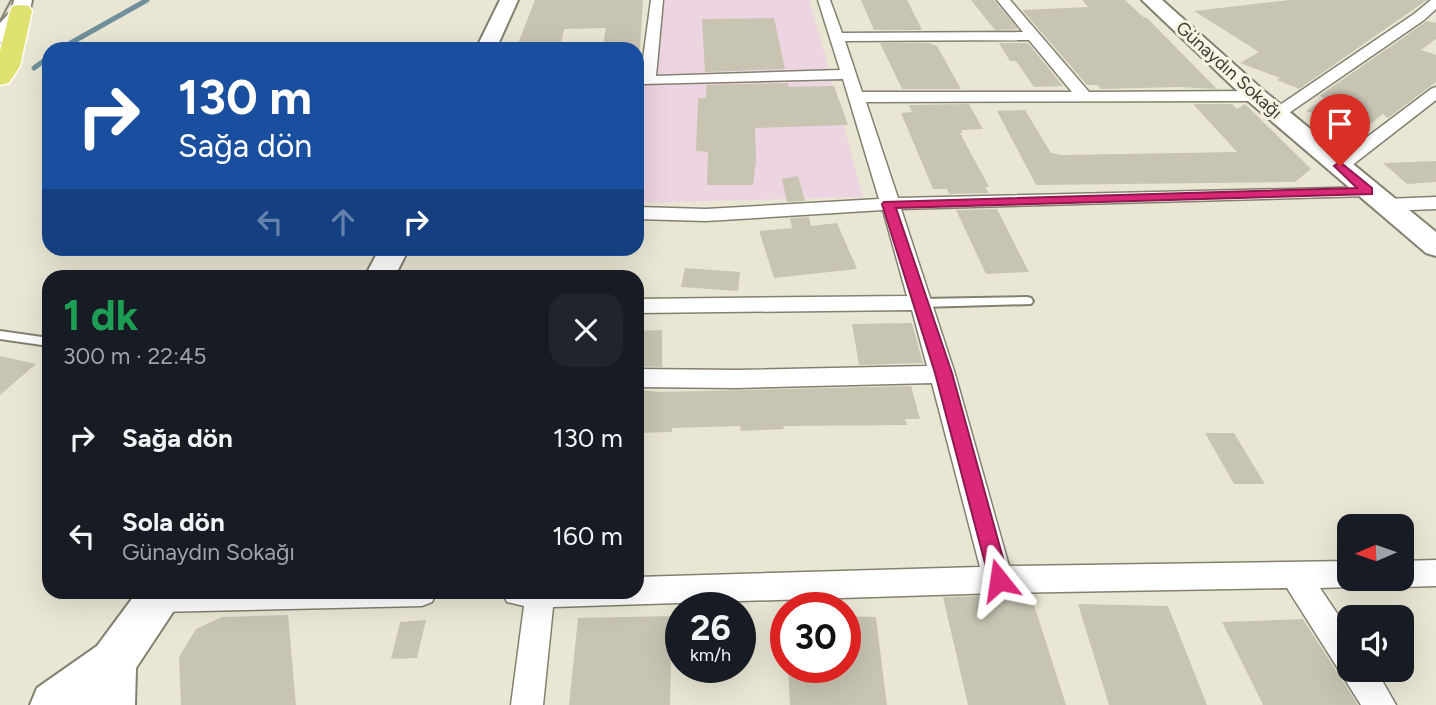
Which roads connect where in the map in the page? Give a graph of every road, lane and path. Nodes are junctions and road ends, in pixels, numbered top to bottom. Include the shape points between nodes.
1 (509, 0) edge
2 (657, 0) edge
3 (824, 0) edge
4 (1003, 0) edge
5 (1152, 0) edge
6 (1436, 2) edge
7 (22, 5) edge
8 (0, 36) edge
9 (1034, 36) junction
10 (837, 37) junction
11 (489, 42) edge
12 (849, 74) junction
13 (0, 78) edge
14 (1436, 92) edge
15 (858, 96) junction
16 (1084, 96) junction
17 (1256, 96) junction
18 (1420, 105) junction
19 (1278, 114) junction
20 (1436, 115) edge
21 (1340, 166) junction
22 (1377, 198) junction
23 (889, 204) junction
24 (1436, 204) edge
25 (644, 213) edge
26 (1436, 247) edge
27 (1027, 301) dead end
28 (920, 303) junction
29 (644, 306) edge
30 (0, 335) edge
31 (42, 341) edge
32 (943, 373) junction
33 (644, 378) edge
34 (1436, 572) edge
35 (1414, 573) edge
36 (1337, 574) edge
37 (1295, 575) junction
38 (999, 580) junction
39 (644, 591) edge
40 (158, 599) edge
41 (528, 599) edge
42 (1337, 640) edge
43 (1365, 682) edge
44 (112, 684) edge
45 (54, 705) edge
46 (527, 705) edge
47 (1380, 705) edge

1 - 11 street
2 - 12 street via 648,81
3 - 10 street
4 - 9 street
5 - 17 street, Günaydın Sokağı
6 - 19 street
7 - 8 street
7 - 13 main road via 8,66
9 - 10 street
9 - 16 street
10 - 12 street
12 - 15 street
14 - 18 street
15 - 16 street
15 - 23 street
16 - 17 street
17 - 19 street, Günaydın Sokağı
18 - 20 street
18 - 21 street
19 - 21 street, Günaydın Sokağı
21 - 22 street, Günaydın Sokağı
22 - 23 street
22 - 24 street
22 - 26 street, Günaydın Sokağı
23 - 25 street via 706,215
23 - 28 street
27 - 28 lane
28 - 29 street
28 - 32 street
30 - 31 lane
32 - 33 street
32 - 38 street
34 - 35 street
36 - 37 street
37 - 38 street
37 - 42 street
38 - 39 street
40 - 44 street
41 - 46 street
43 - 47 street
44 - 45 street

